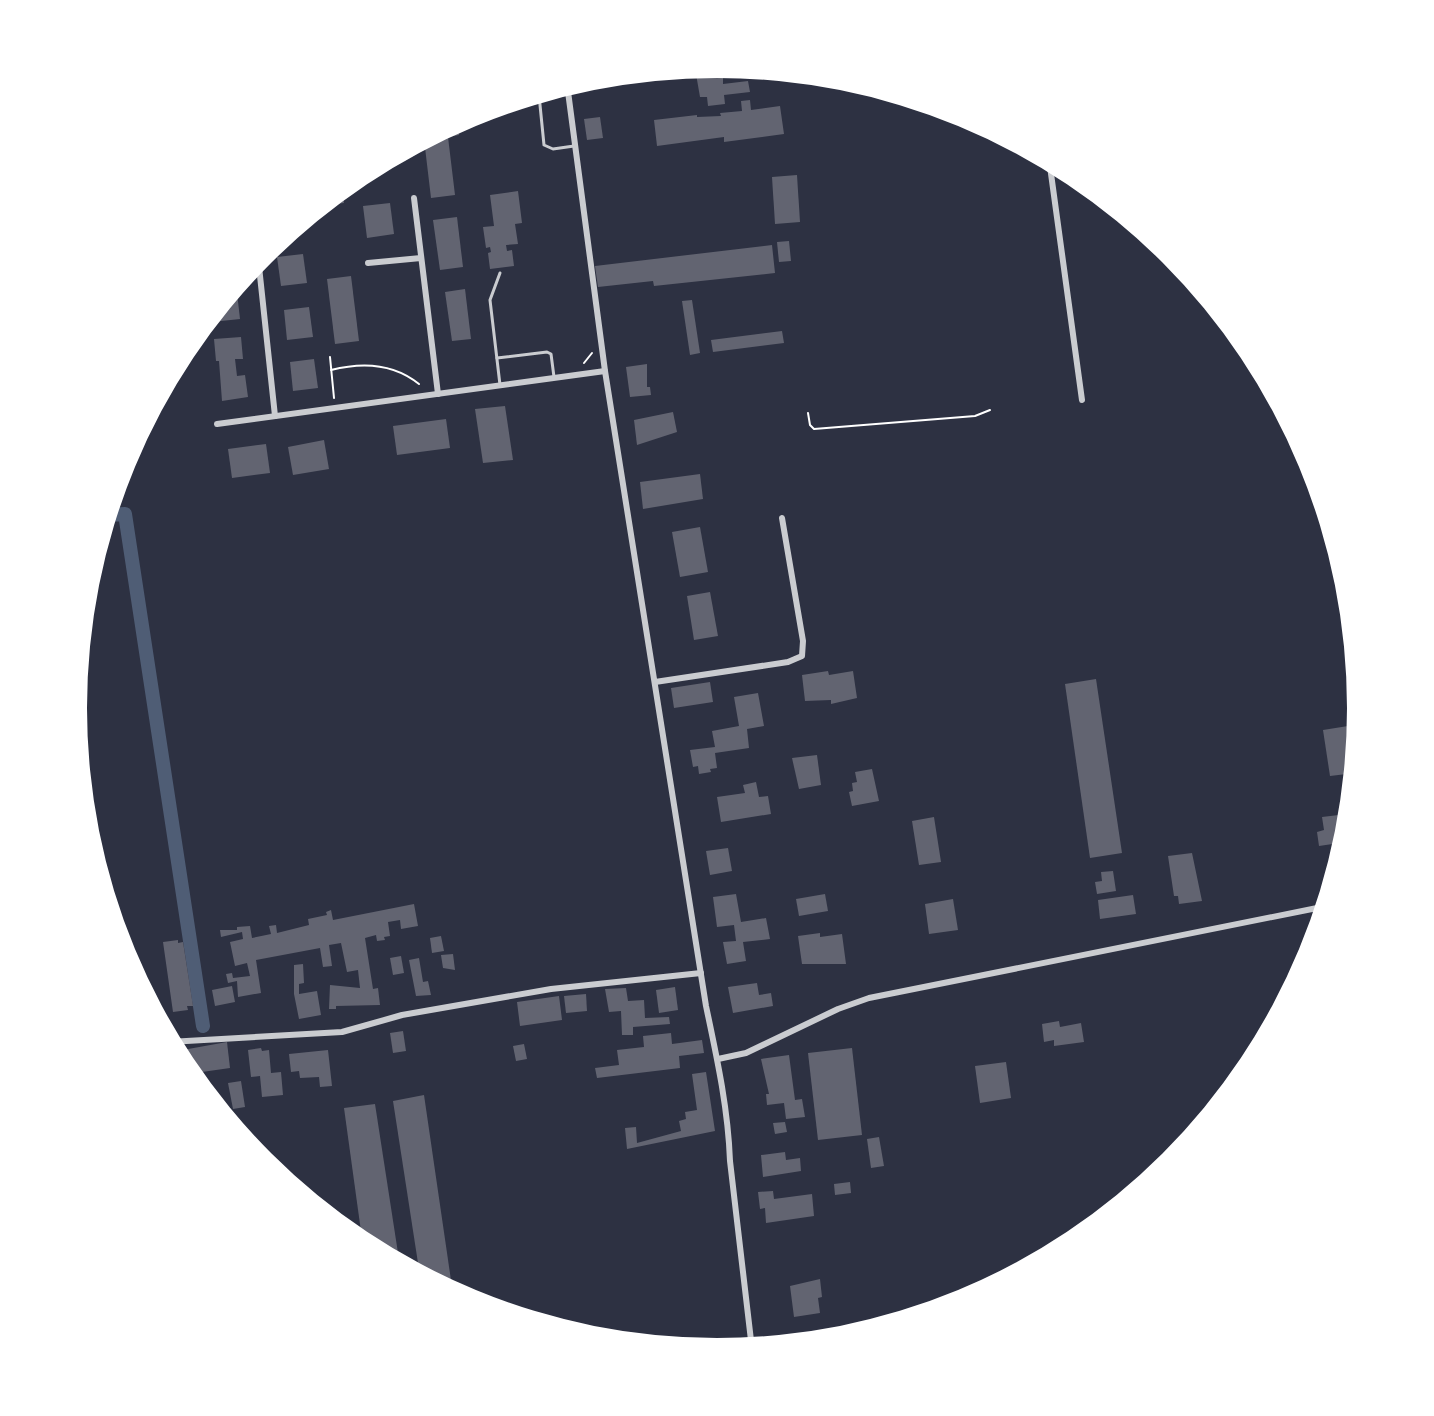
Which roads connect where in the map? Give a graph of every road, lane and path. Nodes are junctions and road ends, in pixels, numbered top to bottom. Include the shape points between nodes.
1 (569, 96) edge
2 (540, 103) edge
3 (574, 146) junction
4 (1051, 174) edge
5 (414, 198) dead end
6 (421, 258) junction
7 (368, 263) dead end
8 (500, 273) dead end
9 (260, 275) edge
10 (593, 348) dead end
11 (330, 357) dead end
12 (497, 358) junction
13 (581, 364) dead end
14 (331, 370) junction
15 (605, 371) junction
16 (554, 377) junction
17 (420, 385) dead end
18 (500, 385) junction
19 (438, 394) junction
20 (334, 399) dead end
21 (1082, 400) dead end
22 (990, 410) dead end
23 (808, 413) dead end
24 (275, 416) junction
25 (217, 424) dead end
26 (782, 518) dead end
27 (655, 682) junction
28 (1315, 908) edge
29 (701, 973) junction
30 (182, 1041) edge
31 (718, 1059) junction
32 (751, 1337) edge

1 - 3 street
2 - 3 lane via 544,145
3 - 15 street
4 - 21 street
5 - 6 street
6 - 7 street
6 - 19 street
8 - 12 lane via 490,300
9 - 24 street
10 - 13 path
11 - 14 path
12 - 16 lane via 547,352
12 - 18 lane
14 - 17 path via 375,366
14 - 20 path
15 - 16 street
15 - 27 street
16 - 18 street
18 - 19 street
19 - 24 street
22 - 23 path via 975,416 814,429
24 - 25 street
26 - 27 street via 802,656
27 - 29 street
28 - 31 street via 869,998 746,1053
29 - 30 street via 551,989 402,1015 342,1032
29 - 31 street
31 - 32 street

